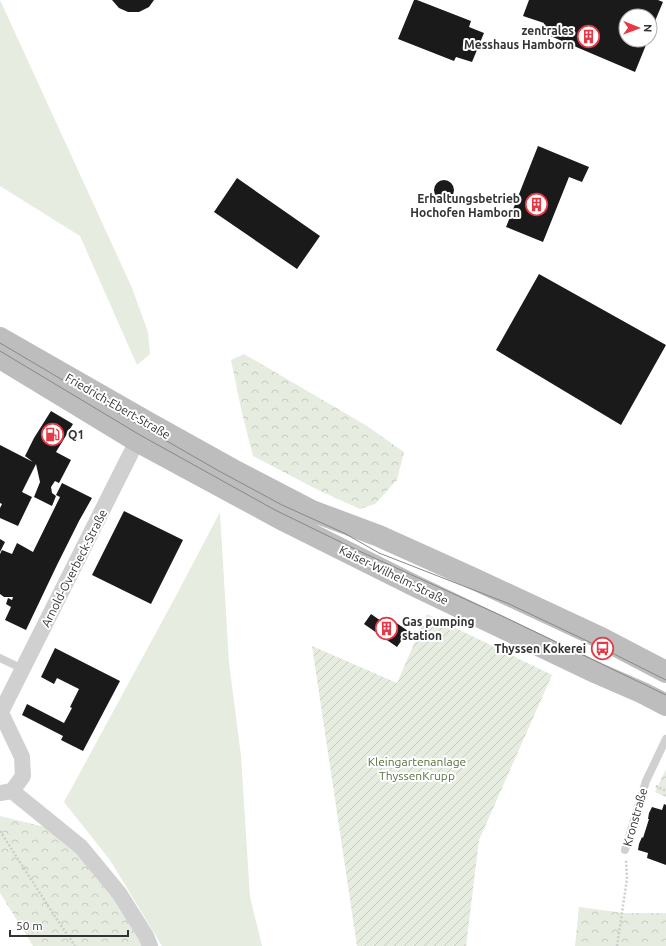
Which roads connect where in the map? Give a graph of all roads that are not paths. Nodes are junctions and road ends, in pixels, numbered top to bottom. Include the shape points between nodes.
1 (0, 338) edge
2 (0, 358) edge
3 (147, 422) junction
4 (137, 441) junction
5 (235, 483) junction
6 (0, 658) edge
7 (23, 669) junction
8 (666, 672) edge
9 (666, 705) edge
10 (0, 714) edge
11 (666, 739) edge
12 (6, 792) edge
13 (625, 850) road end
14 (150, 946) edge

1 - 3 main road, Friedrich-Ebert-Straße
2 - 4 main road, Friedrich-Ebert-Straße
3 - 4 street, Arnold-Overbeck-Straße
3 - 5 main road, Friedrich-Ebert-Straße
4 - 5 main road, Friedrich-Ebert-Straße
4 - 7 street, Arnold-Overbeck-Straße
5 - 8 main road via 379,536 601,638
5 - 9 main road, Kaiser-Wilhelm-Straße via 285,521
6 - 7 lane
7 - 10 street, Arnold-Overbeck-Straße
10 - 12 street, Arnold-Overbeck-Straße via 22,757 23,776
11 - 13 lane, Kronstraße via 646,781
12 - 14 street, Arnold-Overbeck-Straße via 81,847 119,894

